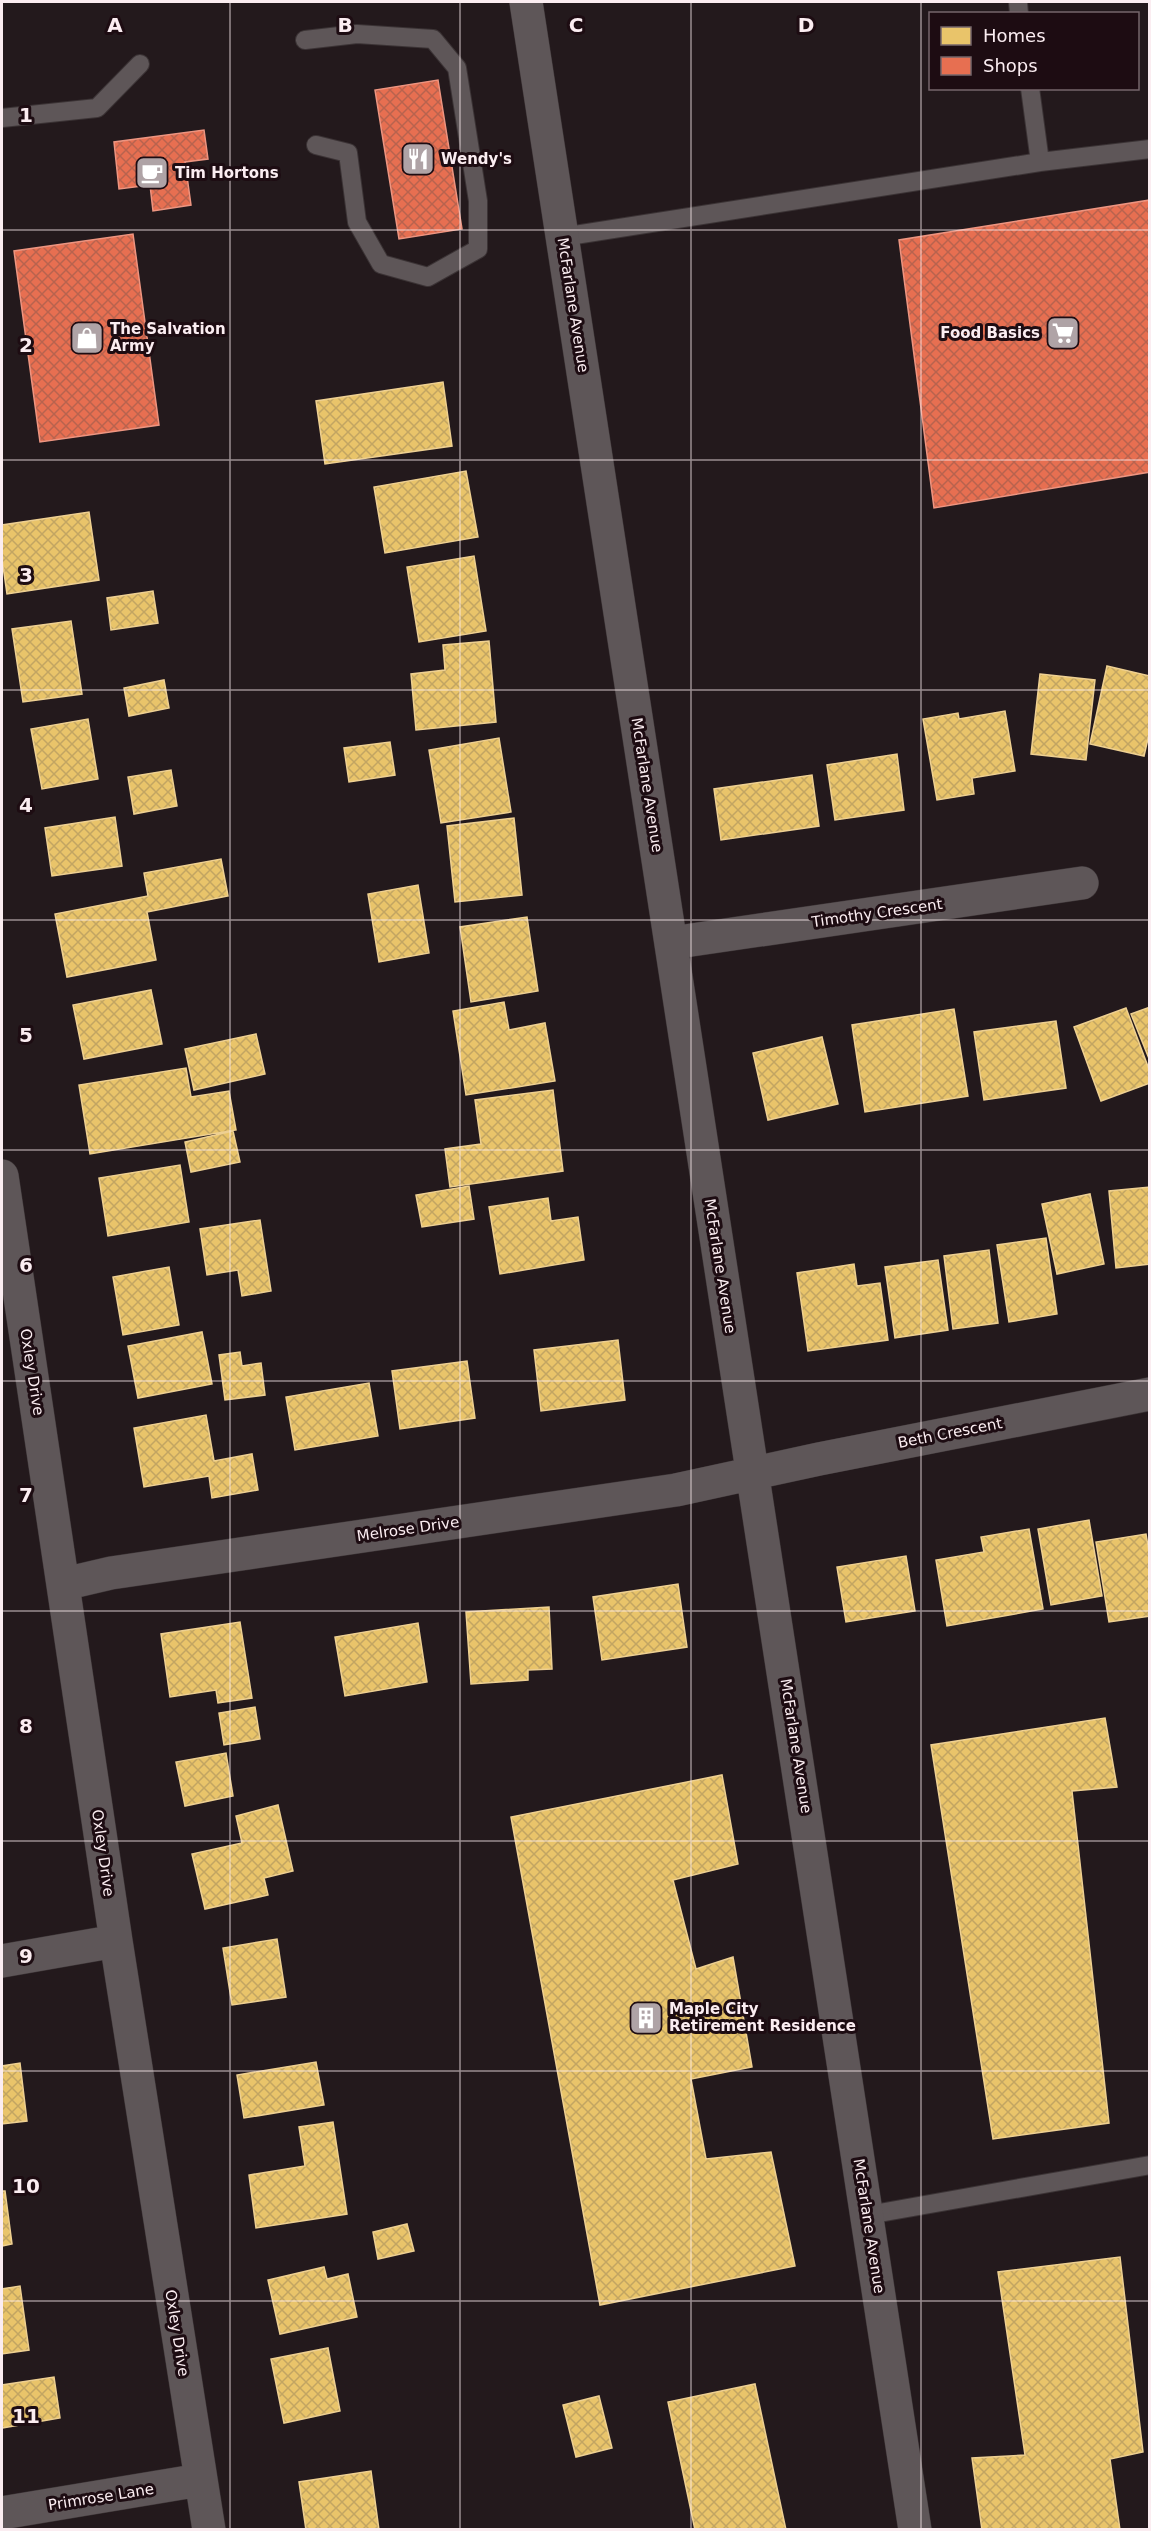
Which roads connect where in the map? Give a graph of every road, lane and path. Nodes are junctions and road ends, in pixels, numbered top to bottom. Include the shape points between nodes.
1 (526, 2) edge
2 (305, 40) dead end
3 (140, 64) dead end
4 (1030, 90) edge
5 (2, 118) edge
6 (316, 145) dead end
7 (1149, 149) edge
8 (1040, 162) junction
9 (562, 237) junction
10 (1082, 883) dead end
11 (671, 943) junction
12 (2, 1176) edge
13 (1149, 1394) edge
14 (751, 1474) junction
15 (64, 1584) junction
16 (116, 1941) junction
17 (2, 1961) edge
18 (1149, 2165) edge
19 (868, 2215) junction
20 (200, 2480) junction
21 (2, 2513) edge
22 (209, 2529) edge
23 (915, 2529) edge

1 - 9 street, McFarlane Avenue
2 - 6 lane via 357,34 433,39 439,46 457,68 478,201 478,249 428,277 381,264 357,222 348,153
3 - 5 lane via 97,108
4 - 8 lane
7 - 8 lane
8 - 9 lane
9 - 11 street, McFarlane Avenue
10 - 11 street, Timothy Crescent
11 - 14 street, McFarlane Avenue
12 - 15 street, Oxley Drive
13 - 14 street, Beth Crescent
14 - 15 street, Melrose Drive via 676,1490 111,1573
14 - 19 street, McFarlane Avenue
15 - 16 street, Oxley Drive
16 - 17 street
16 - 20 street, Oxley Drive
18 - 19 lane
19 - 23 street, McFarlane Avenue
20 - 21 street, Primrose Lane
20 - 22 street, Oxley Drive

